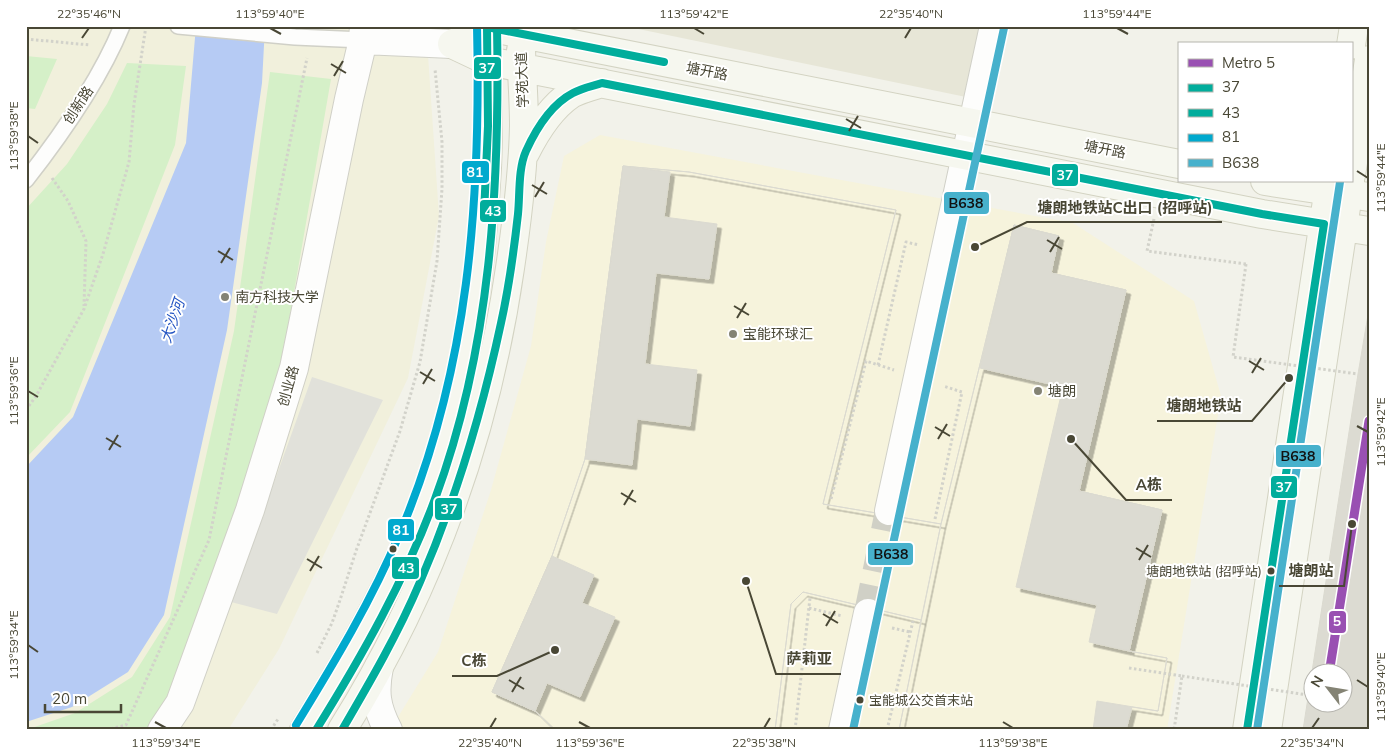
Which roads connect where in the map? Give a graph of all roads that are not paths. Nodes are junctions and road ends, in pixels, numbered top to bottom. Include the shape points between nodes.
1 (122, 26) edge
2 (178, 26) edge
3 (487, 26) edge
4 (994, 26) edge
5 (1354, 26) edge
6 (520, 30) edge
7 (364, 33) edge
8 (1351, 42) edge
9 (452, 44) junction
10 (1369, 60) edge
11 (488, 61) junction
12 (522, 68) junction
13 (602, 83) junction
14 (972, 123) junction
15 (1352, 154) edge
16 (966, 156) junction
17 (522, 159) junction
18 (1178, 164) edge
19 (26, 180) edge
20 (1278, 182) edge
21 (1346, 187) edge
22 (1345, 227) edge
23 (889, 511) tunnel mouth
24 (868, 612) tunnel mouth
25 (379, 667) junction
26 (162, 730) edge
27 (304, 730) edge
28 (342, 730) edge
29 (388, 730) edge
30 (844, 730) edge
31 (1247, 730) edge
32 (1267, 730) edge

1 - 19 lane, 创新路 via 104,67
2 - 7 lane via 311,38
3 - 6 main road, 塘开路
3 - 9 main road
3 - 11 main road
4 - 14 street
5 - 8 main road
6 - 12 main road, 学苑大道
6 - 14 main road, 塘开路
7 - 9 street
7 - 26 street, 创业路 via 294,368 250,510 180,703
9 - 11 main road
10 - 15 main road
11 - 12 main road
11 - 27 main road via 487,167 478,267 458,381 444,437 409,536 387,585 339,674
12 - 13 main road
12 - 17 main road, 学苑大道
13 - 16 main road
13 - 17 main road via 572,93 550,112
14 - 16 street
14 - 18 main road, 塘开路
16 - 22 main road via 1262,214
16 - 23 street
17 - 25 main road, 学苑大道 via 505,303 477,427 432,557
20 - 21 main road
21 - 22 main road
22 - 31 main road
22 - 32 main road
24 - 30 street
25 - 28 main road, 学苑大道
25 - 29 street via 377,705

